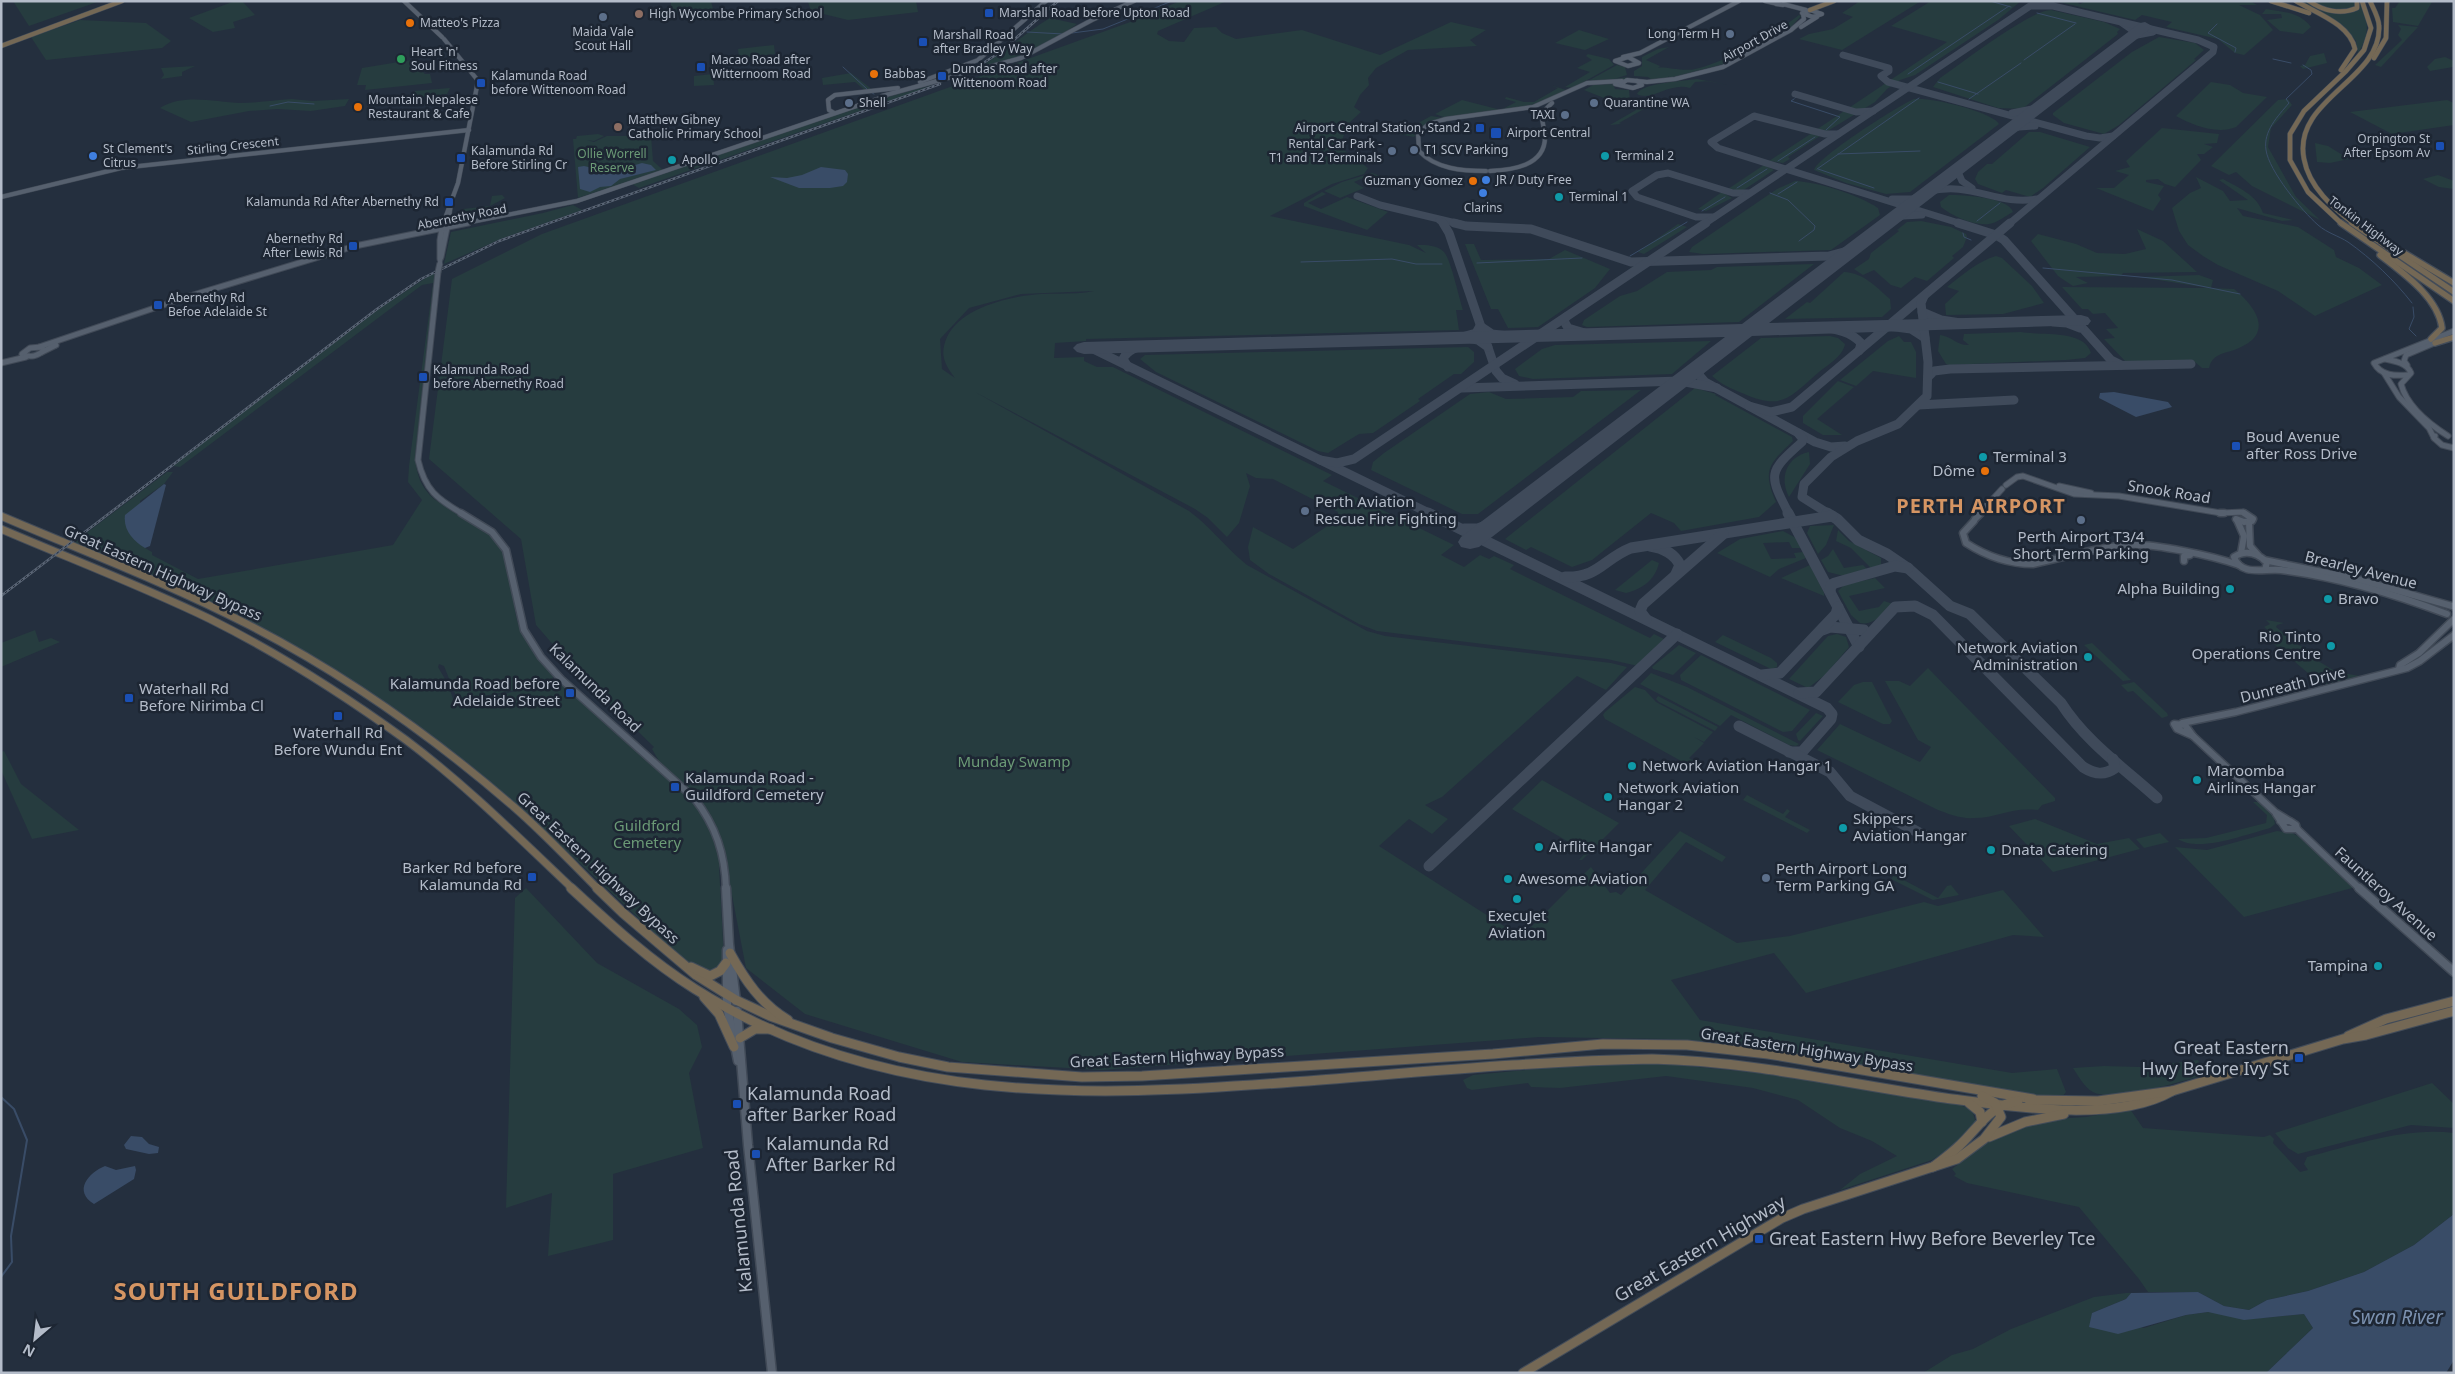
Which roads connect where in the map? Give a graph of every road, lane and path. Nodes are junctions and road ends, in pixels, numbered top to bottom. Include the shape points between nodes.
1 (114, 1) edge
2 (123, 1) edge
3 (402, 1) edge
4 (1046, 1) edge
5 (1128, 1) edge
6 (1134, 1) edge
7 (1739, 1) edge
8 (1746, 1) edge
9 (1765, 1) edge
10 (1770, 1) edge
11 (1834, 1) edge
12 (1840, 1) edge
13 (2272, 1) edge
14 (2296, 1) edge
15 (2309, 1) edge
16 (2357, 1) edge
17 (2362, 1) edge
18 (2372, 1) edge
19 (2387, 1) edge
20 (1779, 4) junction
21 (1809, 10) junction
22 (1803, 13) junction
23 (1822, 14) junction
24 (1817, 16) junction
25 (2347, 32) junction
26 (440, 39) junction
27 (1058, 39) junction
28 (1, 44) edge
29 (448, 45) junction
30 (450, 52) junction
31 (458, 56) junction
32 (1623, 57) junction
33 (461, 63) junction
34 (1638, 63) junction
35 (1623, 65) junction
36 (2363, 65) junction
37 (473, 74) junction
38 (478, 81) junction
39 (1636, 81) junction
40 (1624, 83) junction
41 (2330, 84) junction
42 (1641, 86) junction
43 (471, 92) dead end
44 (476, 96) junction
45 (475, 105) junction
46 (832, 111) junction
47 (794, 126) junction
48 (469, 130) junction
49 (1, 197) edge
50 (2348, 219) junction
51 (2346, 227) junction
52 (445, 228) junction
53 (349, 249) junction
54 (440, 261) junction
55 (2454, 283) edge
56 (2454, 292) edge
57 (2454, 301) edge
58 (144, 311) junction
59 (2454, 334) edge
60 (2433, 341) junction
61 (39, 347) junction
62 (42, 352) junction
63 (26, 354) junction
64 (2382, 359) junction
65 (1, 362) edge
66 (2408, 366) junction
67 (2382, 371) junction
68 (2408, 375) junction
69 (2451, 437) edge
70 (2434, 438) junction
71 (2454, 450) edge
72 (2057, 487) junction
73 (2094, 495) junction
74 (1, 516) edge
75 (2235, 516) junction
76 (2249, 522) junction
77 (1, 529) edge
78 (2241, 553) junction
79 (2206, 556) junction
80 (2262, 558) junction
81 (2184, 561) dead end
82 (2239, 565) junction
83 (2265, 570) junction
84 (2453, 606) edge
85 (2447, 614) junction
86 (2453, 620) edge
87 (2454, 635) edge
88 (2399, 669) junction
89 (2284, 821) joint
90 (728, 939) junction
91 (730, 953) junction
92 (673, 957) junction
93 (726, 963) junction
94 (2451, 971) edge
95 (2454, 977) edge
96 (698, 992) junction
97 (727, 994) junction
98 (736, 1000) junction
99 (2454, 1001) edge
100 (728, 1006) junction
101 (738, 1011) junction
102 (2454, 1011) edge
103 (773, 1029) junction
104 (807, 1030) junction
105 (740, 1038) junction
106 (2343, 1039) junction
107 (734, 1047) junction
108 (740, 1067) junction
109 (1951, 1087) junction
110 (2172, 1091) junction
111 (2033, 1099) junction
112 (1965, 1102) junction
113 (1997, 1106) junction
114 (2084, 1111) junction
115 (1982, 1122) junction
116 (1984, 1139) junction
117 (1932, 1167) junction
118 (772, 1373) edge
119 (1523, 1373) edge

1 - 28 highway
2 - 28 highway
3 - 26 main road
4 - 46 main road via 969,65 899,88 835,95 828,100
5 - 27 main road, Abernethy Road via 1089,19
6 - 27 main road, Abernethy Road
7 - 32 main road via 1640,53
8 - 34 main road via 1643,55
9 - 20 main road
10 - 20 main road
11 - 21 highway
12 - 23 highway via 1823,9
13 - 25 highway via 2314,15
14 - 25 highway
15 - 16 highway via 2319,7 2342,11 2356,9
17 - 41 highway, Tonkin Highway via 2370,24 2369,39 2361,54
18 - 36 highway, Tonkin Highway via 2382,26 2381,38
19 - 36 highway via 2385,41 2378,53
20 - 21 main road
20 - 22 main road
21 - 22 main road, Airport Drive
21 - 23 main road
22 - 24 main road
22 - 39 main road, Airport Drive via 1804,19 1796,26 1723,67 1687,77
23 - 24 main road, Airport Drive
24 - 42 main road, Airport Drive via 1722,71
25 - 41 highway via 2355,43 2355,49
26 - 29 main road
26 - 30 main road
27 - 46 main road, Abernethy Road via 1036,52 999,66
29 - 30 main road
29 - 31 main road
30 - 33 main road
31 - 33 main road
31 - 37 main road
32 - 34 main road
32 - 35 main road via 1615,60
33 - 37 main road
34 - 35 main road
34 - 39 main road via 1631,73
35 - 40 main road via 1629,74
36 - 50 highway, Tonkin Highway via 2308,121 2300,143 2301,159 2311,179
37 - 38 main road
38 - 44 main road, Kalamunda Road
38 - 45 main road, Kalamunda Road
39 - 40 main road, Airport Drive
39 - 42 main road
40 - 40 main road via 1587,83 1533,107 1427,125 1418,133 1419,151 1427,159 1454,168 1488,171 1520,167 1538,155 1545,139 1541,115 1549,105 1588,86
40 - 42 main road, Airport Drive via 1633,88
41 - 51 highway, Tonkin Highway via 2294,122 2288,136 2288,150 2292,167 2307,191
43 - 44 main road
44 - 45 main road, Kalamunda Road
45 - 48 main road, Kalamunda Road
46 - 47 main road, Abernethy Road
46 - 47 main road, Abernethy Road
47 - 52 main road, Abernethy Road via 577,201 539,212
48 - 49 main road, Stirling Crescent via 121,168
48 - 52 main road, Kalamunda Road
50 - 55 highway
50 - 56 highway, Tonkin Highway
51 - 57 highway, Tonkin Highway
51 - 60 highway via 2408,279 2440,313 2442,328
52 - 53 main road, Abernethy Road
52 - 53 main road, Abernethy Road
52 - 54 main road, Kalamunda Road
52 - 54 main road, Kalamunda Road via 439,250
53 - 58 main road, Abernethy Road
54 - 90 main road, Kalamunda Road, bridge via 418,460 422,477 430,491 492,532 506,550 524,630 547,664 708,813 718,831 723,851
58 - 61 main road, Abernethy Road
58 - 62 main road, Abernethy Road
59 - 60 highway
60 - 64 main road
60 - 66 main road via 2404,357
61 - 62 main road via 43,348
61 - 63 main road, Abernethy Road
62 - 63 main road, Abernethy Road
63 - 65 main road, Abernethy Road
64 - 66 main road
64 - 67 main road via 2375,360 2374,364
66 - 68 main road via 2411,372
67 - 68 main road via 2396,376
67 - 70 main road via 2399,397 2429,428
68 - 69 main road via 2401,384 2405,396 2438,429
69 - 70 main road via 2440,435
70 - 71 main road
72 - 73 main road
72 - 73 main road
72 - 79 main road via 2021,476 2004,487 1963,533 1966,542 1983,554 2026,564 2127,545
73 - 75 main road, Snook Road
74 - 92 highway, Great Eastern Highway Bypass via 248,624 328,670 426,736 515,808 623,914
75 - 76 main road, Snook Road
75 - 76 main road via 2249,514 2254,519
75 - 78 main road via 2245,534
76 - 80 main road via 2250,546
77 - 96 highway, Great Eastern Highway Bypass via 234,632 314,678 413,745 632,942
78 - 80 main road, Brearley Avenue
78 - 82 main road via 2234,557
79 - 81 main road via 2186,555
79 - 82 main road
80 - 83 main road via 2268,565
80 - 84 main road, Brearley Avenue via 2357,579
82 - 83 main road, Brearley Avenue via 2251,570
83 - 85 main road, Brearley Avenue via 2343,582
84 - 85 main road via 2448,608
85 - 86 main road
86 - 88 main road, Dunreath Drive
87 - 88 main road, Dunreath Drive via 2420,661
88 - 89 main road, Dunreath Drive via 2187,727
89 - 94 main road, Fauntleroy Avenue via 2282,827 2294,830 2305,839
90 - 91 main road, Kalamunda Road
90 - 93 main road, Kalamunda Road
91 - 98 main road, Kalamunda Road
91 - 104 highway via 758,998
92 - 93 highway via 710,976
92 - 97 highway, Great Eastern Highway Bypass
93 - 97 main road, Kalamunda Road
94 - 95 main road, Fauntleroy Avenue
96 - 100 highway, Great Eastern Highway Bypass
96 - 107 highway via 720,1015
97 - 98 highway, Great Eastern Highway Bypass
97 - 100 main road, Kalamunda Road
98 - 101 main road, Kalamunda Road
98 - 104 highway, Great Eastern Highway Bypass
99 - 106 highway via 2363,1027
100 - 101 highway, Great Eastern Highway Bypass
100 - 107 main road, Kalamunda Road
101 - 103 highway, Great Eastern Highway Bypass
101 - 105 main road, Kalamunda Road
102 - 106 highway
103 - 105 highway via 755,1029
103 - 112 highway, Great Eastern Highway Bypass via 852,1060 892,1071 944,1082 1024,1092 1154,1092 1640,1059 1692,1061
104 - 109 highway, Great Eastern Highway Bypass via 899,1057 948,1067 1082,1077 1142,1076 1603,1044 1668,1045 1768,1054
105 - 108 main road, Kalamunda Road
106 - 110 highway
107 - 108 main road, Kalamunda Road
108 - 118 main road, Kalamunda Road
109 - 111 highway, Great Eastern Highway Bypass
109 - 113 highway via 1991,1098
110 - 111 highway via 2098,1101
110 - 114 highway via 2160,1098
111 - 113 highway
112 - 113 highway, Great Eastern Highway Bypass
112 - 115 highway via 1977,1108
113 - 114 highway
113 - 115 highway, Great Eastern Highway
113 - 116 highway, Great Eastern Highway via 2001,1117
114 - 116 highway via 2037,1117
115 - 117 highway, Great Eastern Highway via 1953,1152
116 - 117 highway, Great Eastern Highway via 1958,1159
117 - 119 highway, Great Eastern Highway via 1782,1218

